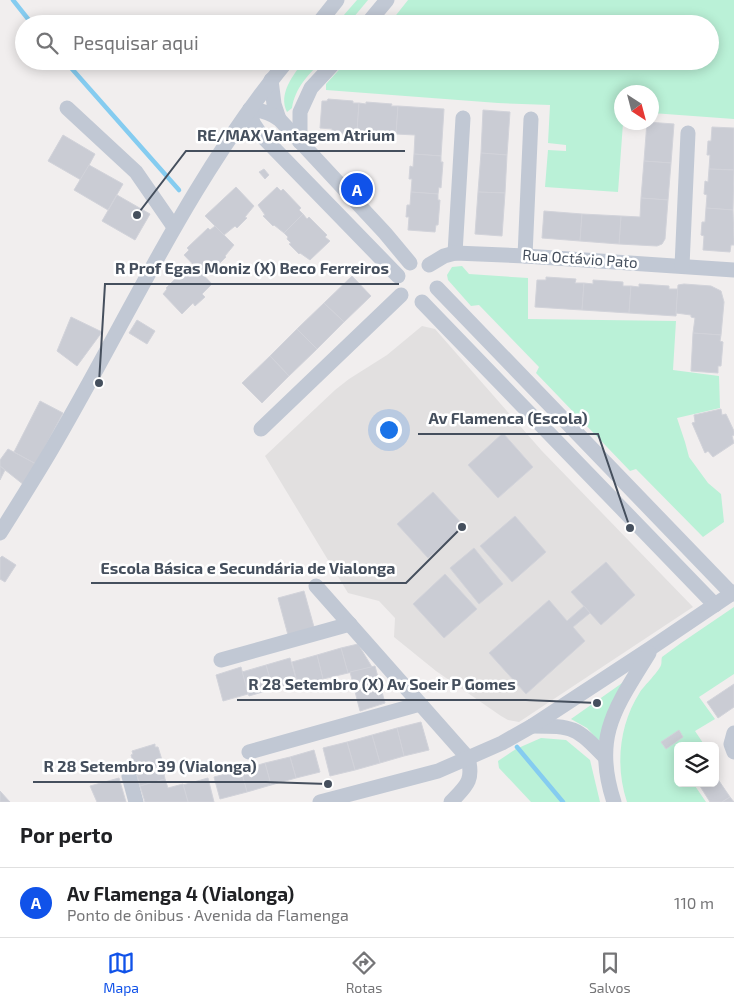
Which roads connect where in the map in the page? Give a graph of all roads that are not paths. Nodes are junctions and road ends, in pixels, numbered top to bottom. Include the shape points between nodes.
1 (337, 0) edge
2 (386, 0) edge
3 (325, 15) edge
4 (374, 15) edge
5 (279, 70) edge
6 (328, 70) edge
7 (271, 80) junction
8 (67, 108) dead end
9 (250, 110) junction
10 (463, 118) dead end
11 (278, 119) junction
12 (531, 119) dead end
13 (688, 133) dead end
14 (261, 135) junction
15 (229, 139) junction
16 (300, 142) junction
17 (174, 227) junction
18 (455, 253) junction
19 (525, 256) junction
20 (410, 263) junction
21 (429, 265) junction
22 (682, 266) junction
23 (734, 270) edge
24 (398, 276) junction
25 (437, 288) junction
26 (401, 295) junction
27 (422, 302) junction
28 (260, 429) dead end
29 (0, 533) edge
30 (316, 586) dead end
31 (733, 593) edge
32 (715, 605) junction
33 (350, 624) junction
34 (651, 648) junction
35 (221, 660) dead end
36 (420, 704) junction
37 (532, 726) junction
38 (734, 733) edge
39 (249, 752) dead end
40 (734, 752) edge
41 (605, 757) junction
42 (468, 758) junction
43 (129, 776) dead end
44 (136, 802) edge
45 (320, 802) edge
46 (451, 802) edge
47 (614, 802) edge

1 - 3 street
2 - 4 street
5 - 7 street
6 - 16 street via 311,88 300,112
7 - 9 street
7 - 11 street
8 - 17 street via 136,172
9 - 11 street via 270,112
9 - 14 street
9 - 15 street
10 - 18 street
11 - 16 street
12 - 19 street
13 - 22 street
14 - 15 street via 242,134
14 - 24 street
15 - 17 street
16 - 20 street
17 - 29 street via 50,452
18 - 19 street, Rua Octávio Pato
18 - 21 street, Rua Octávio Pato
19 - 22 street, Rua Octávio Pato
20 - 21 street
20 - 24 street via 400,270
21 - 25 street via 436,275
22 - 23 street, Rua Octávio Pato
24 - 26 street
25 - 27 street
25 - 31 street
26 - 27 street via 407,300
26 - 28 street
27 - 32 street
30 - 33 street
31 - 32 street
32 - 34 street
33 - 35 street
33 - 36 street
34 - 37 street
34 - 41 street via 614,712 607,731
36 - 39 street
36 - 42 street
37 - 41 street via 562,726 574,730 587,738
37 - 42 street
38 - 40 street via 731,744
41 - 47 street via 606,776
42 - 45 street via 438,771
42 - 46 street via 471,776
43 - 44 street

